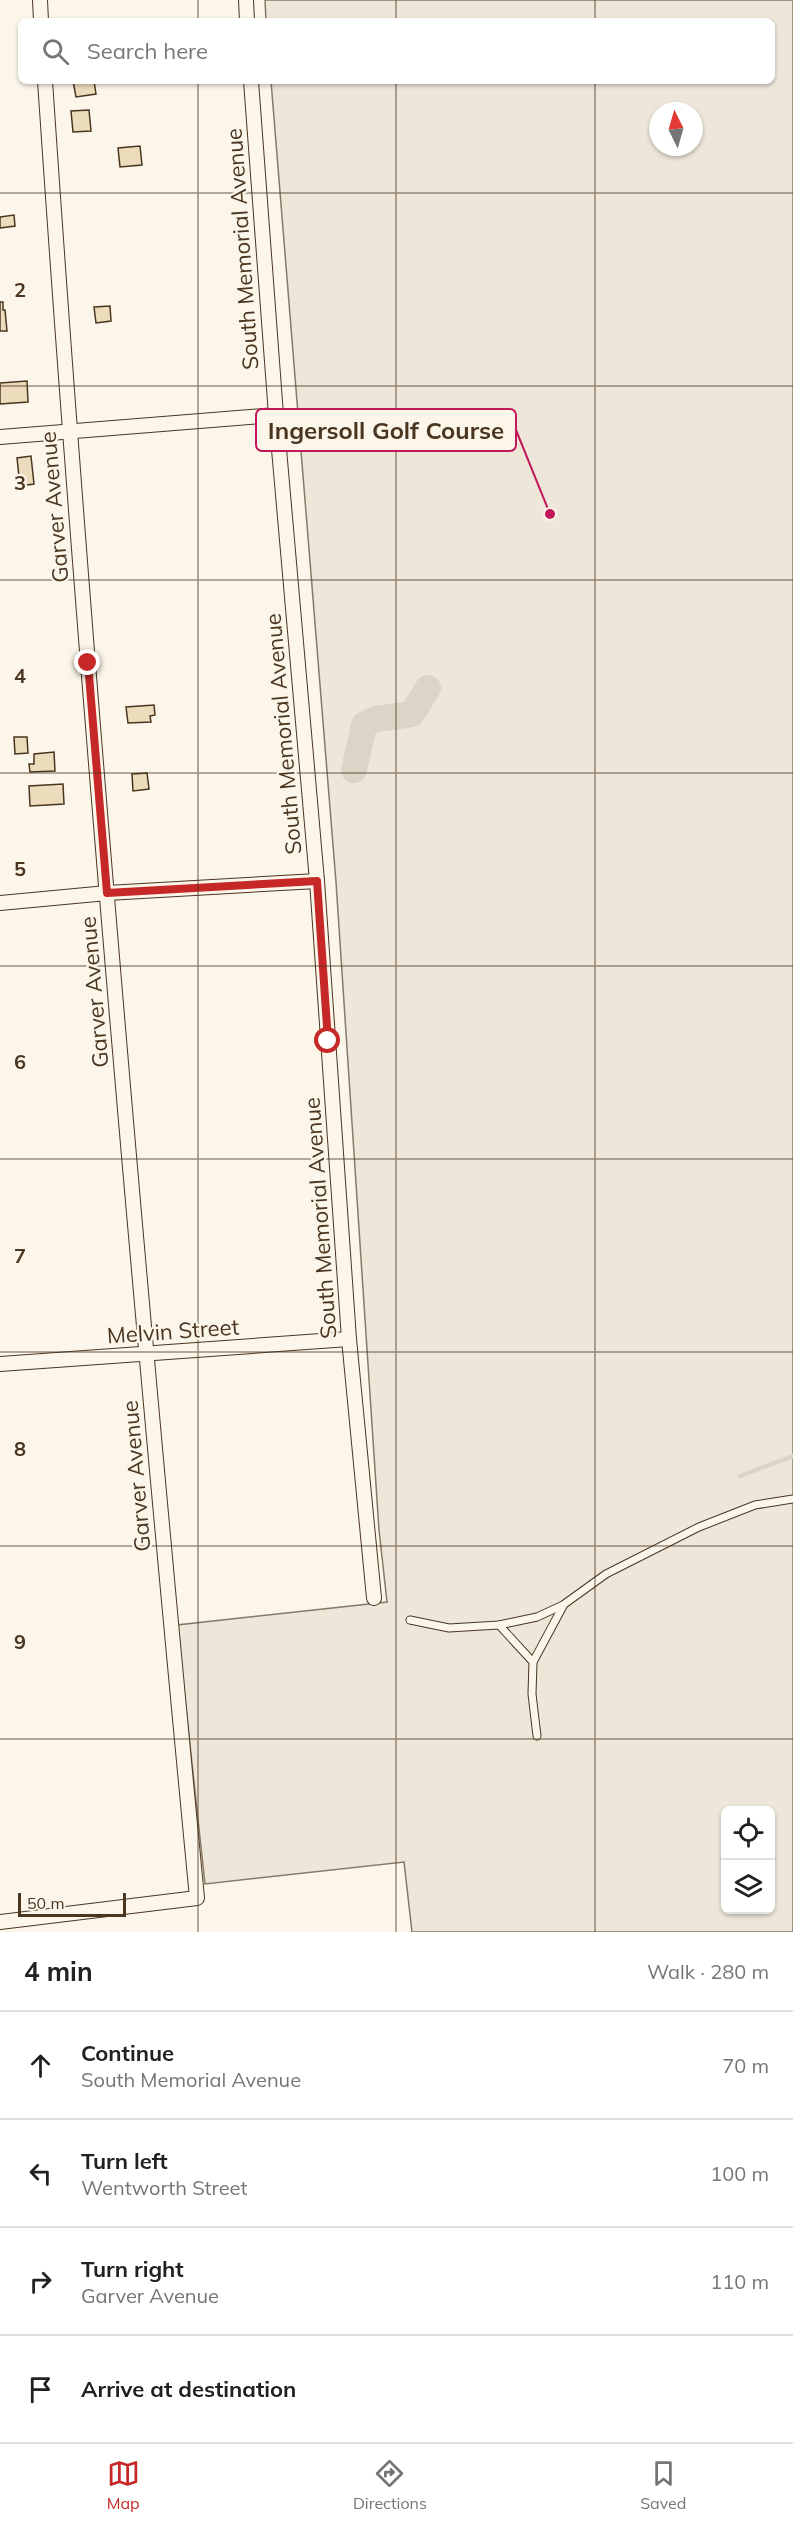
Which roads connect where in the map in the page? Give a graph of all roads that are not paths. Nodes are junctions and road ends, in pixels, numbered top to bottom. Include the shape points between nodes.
1 (40, 0) edge
2 (246, 0) edge
3 (41, 18) edge
4 (247, 18) edge
5 (45, 84) edge
6 (251, 84) edge
7 (276, 415) junction
8 (69, 432) junction
9 (0, 437) edge
10 (317, 881) junction
11 (107, 893) junction
12 (0, 903) edge
13 (349, 1339) junction
14 (145, 1354) junction
15 (0, 1364) edge
16 (793, 1499) edge
17 (374, 1598) dead end
18 (563, 1605) junction
19 (410, 1620) dead end
20 (499, 1625) junction
21 (533, 1662) junction
22 (537, 1736) dead end
23 (0, 1922) edge

1 - 3 street
2 - 4 street
5 - 8 street, Garver Avenue
6 - 7 street, South Memorial Avenue
7 - 8 street
7 - 10 street, South Memorial Avenue
8 - 9 street
8 - 11 street, Garver Avenue
10 - 11 street
10 - 13 street, South Memorial Avenue
11 - 12 street
11 - 14 street, Garver Avenue
13 - 14 street, Melvin Street
13 - 17 street, South Memorial Avenue
14 - 15 street, Melvin Street
14 - 23 street, Garver Avenue via 197,1898
16 - 18 lane via 755,1506 699,1527 606,1574
18 - 20 lane via 537,1617
18 - 21 lane
19 - 20 lane via 449,1628
20 - 21 lane
21 - 22 lane

